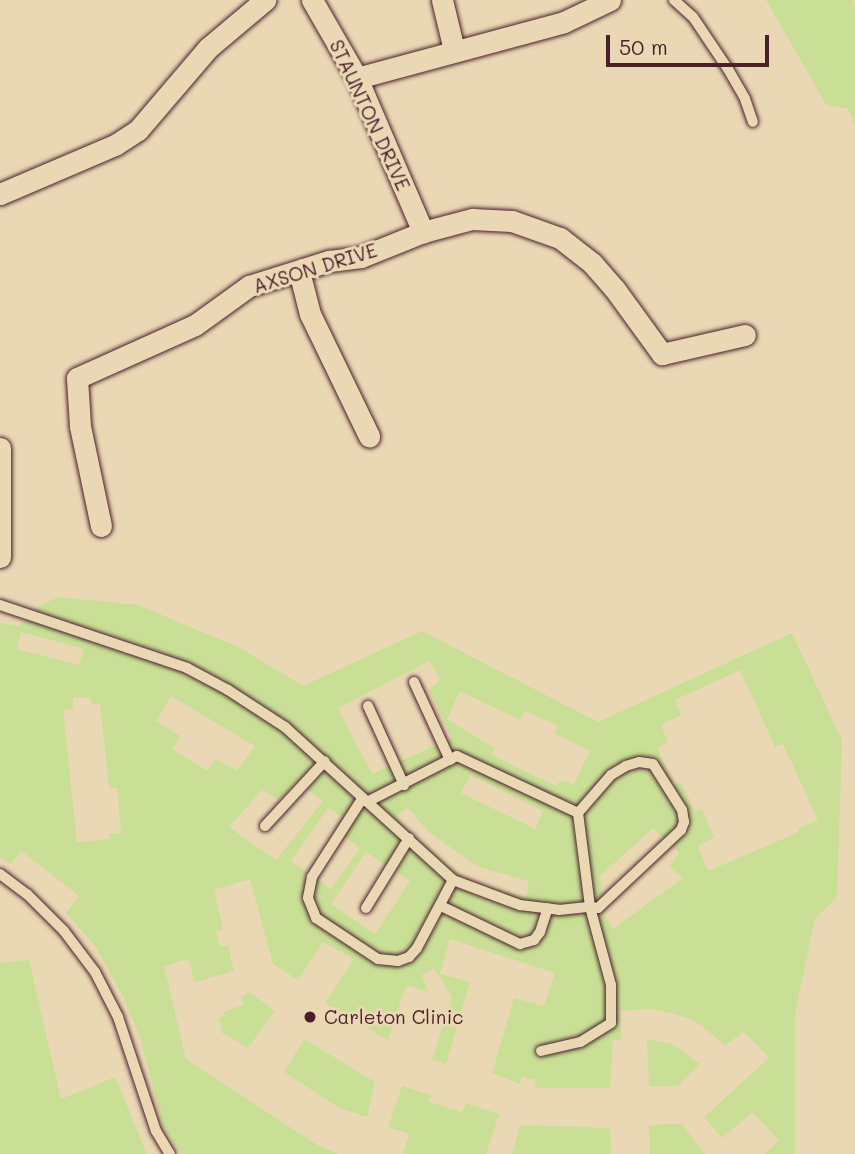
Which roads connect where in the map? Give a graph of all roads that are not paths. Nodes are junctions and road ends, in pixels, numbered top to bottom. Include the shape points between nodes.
1 (265, 0) edge
2 (312, 0) edge
3 (442, 0) edge
4 (610, 0) edge
5 (674, 0) edge
6 (454, 50) junction
7 (357, 78) junction
8 (752, 122) dead end
9 (0, 194) edge
10 (423, 232) junction
11 (299, 271) junction
12 (745, 335) dead end
13 (369, 436) dead end
14 (0, 448) edge
15 (102, 526) dead end
16 (0, 556) edge
17 (0, 605) edge
18 (414, 682) dead end
19 (369, 706) dead end
20 (450, 760) junction
21 (325, 761) junction
22 (404, 785) junction
23 (364, 800) junction
24 (578, 813) junction
25 (265, 826) dead end
26 (409, 838) junction
27 (0, 874) edge
28 (453, 880) junction
29 (441, 906) junction
30 (366, 908) dead end
31 (548, 908) junction
32 (590, 908) junction
33 (541, 1051) dead end
34 (170, 1154) edge

1 - 9 street via 208,48 138,130 115,145
2 - 7 street, STAUNTON DRIVE
3 - 6 street
4 - 6 street via 564,22
5 - 8 lane via 693,17 728,69
6 - 7 street
7 - 10 street, STAUNTON DRIVE
10 - 11 street, AXSON DRIVE via 361,257
10 - 12 street, AXSON DRIVE via 472,219 512,220 560,237 592,263 663,354
11 - 13 street via 310,314
11 - 15 street, AXSON DRIVE via 249,286 195,324 77,379 80,426
14 - 16 street
17 - 21 lane via 187,668 285,727
18 - 20 lane
19 - 22 lane
20 - 22 lane
20 - 24 lane via 457,756
21 - 23 lane
21 - 25 lane
22 - 23 lane
23 - 26 lane
23 - 29 lane via 312,877 308,898 316,918 378,959 398,961 417,948
24 - 32 lane
24 - 32 lane via 611,775 647,762 659,773 684,817 681,830 605,904
26 - 28 lane
26 - 30 lane
27 - 34 lane via 64,931 95,972 118,1017 156,1131
28 - 29 lane
28 - 31 lane via 504,901
29 - 31 lane via 520,944 534,940
31 - 32 lane
32 - 33 lane via 611,985 611,1023 580,1042

